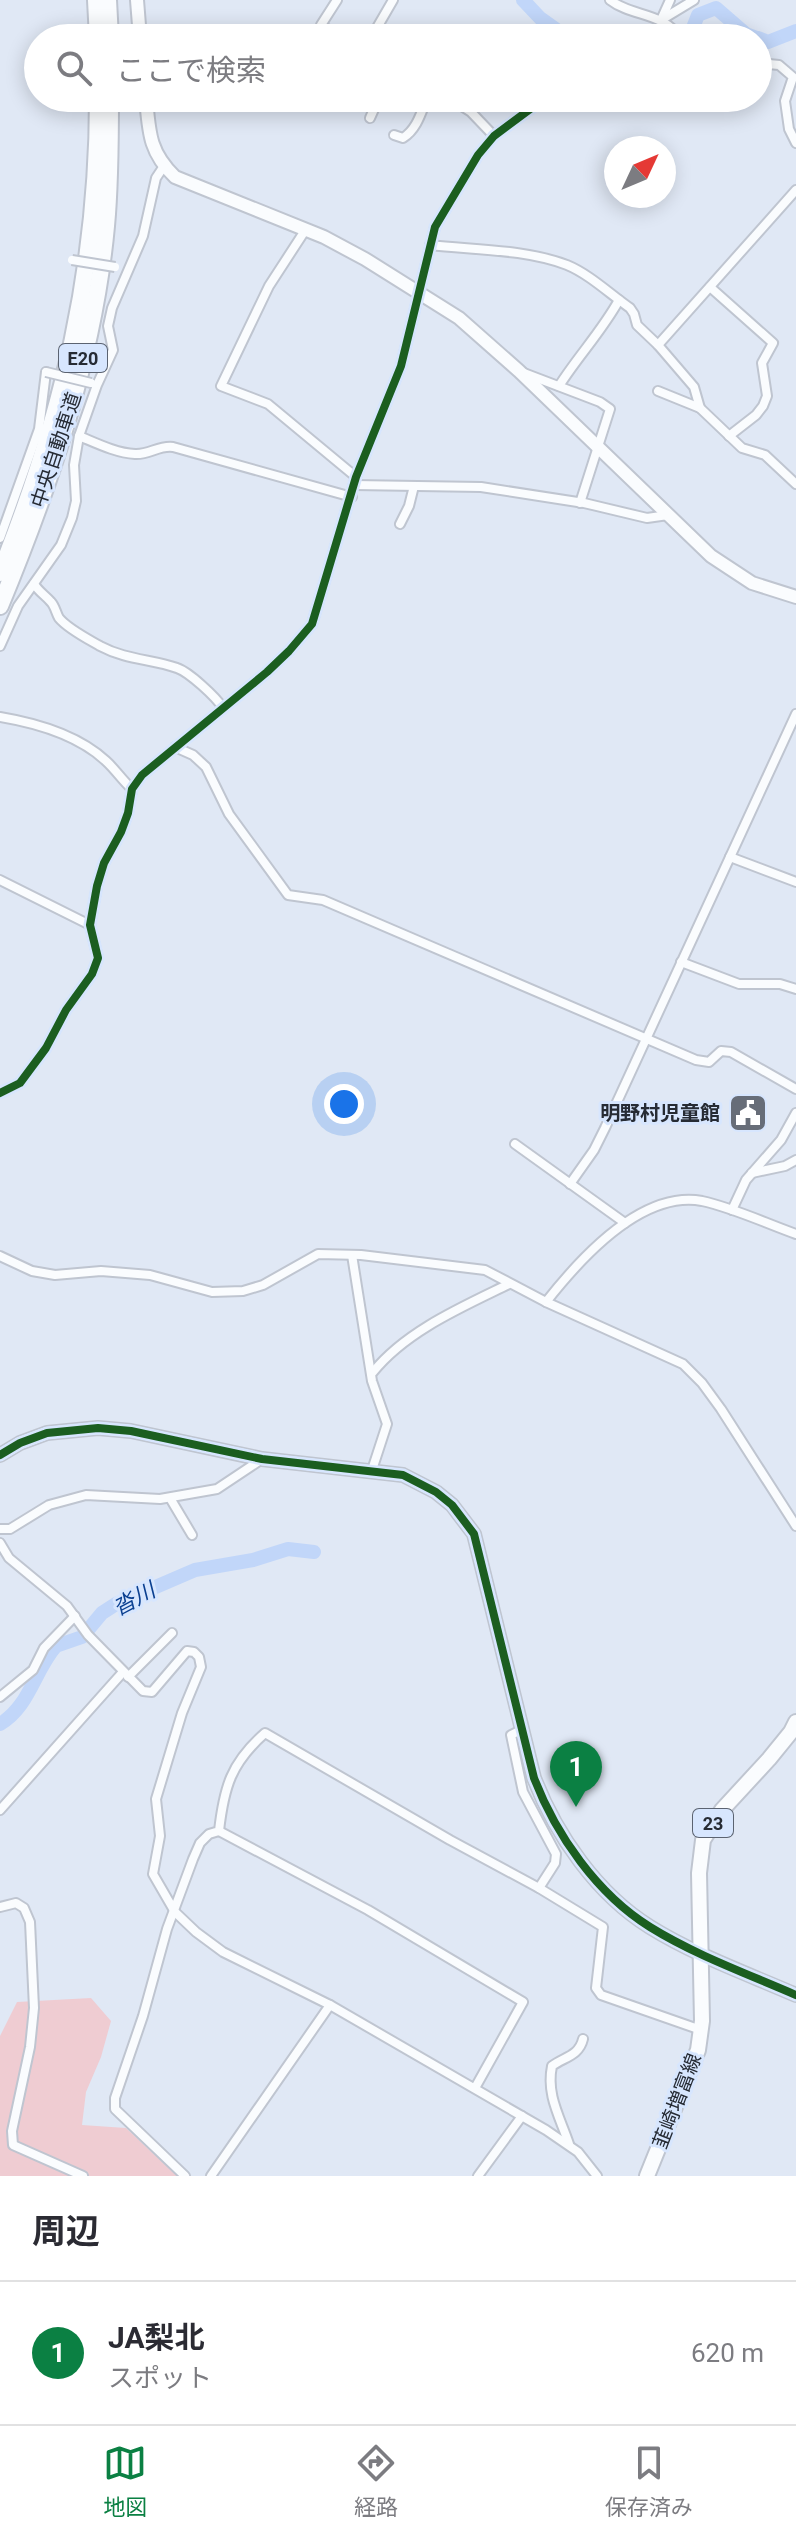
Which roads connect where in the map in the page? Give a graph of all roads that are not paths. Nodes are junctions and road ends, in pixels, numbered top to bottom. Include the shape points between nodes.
1 (96, 0) edge
2 (108, 0) edge
3 (137, 0) edge
4 (337, 0) edge
5 (393, 0) edge
6 (610, 0) edge
7 (670, 0) edge
8 (694, 0) edge
9 (661, 20) junction
10 (97, 24) edge
11 (109, 24) edge
12 (139, 24) edge
13 (322, 24) edge
14 (379, 24) edge
15 (666, 24) edge
16 (772, 64) edge
17 (98, 112) edge
18 (110, 112) edge
19 (148, 112) edge
20 (373, 112) edge
21 (422, 112) edge
22 (471, 112) edge
23 (526, 112) edge
24 (370, 118) dead end
25 (394, 135) dead end
26 (494, 136) junction
27 (796, 143) edge
28 (164, 166) junction
29 (796, 190) edge
30 (306, 229) junction
31 (430, 245) junction
32 (72, 260) dead end
33 (127, 268) junction
34 (710, 287) junction
35 (419, 292) junction
36 (619, 300) junction
37 (658, 345) junction
38 (519, 371) junction
39 (94, 384) junction
40 (559, 386) junction
41 (658, 391) dead end
42 (700, 408) junction
43 (79, 436) junction
44 (729, 436) junction
45 (598, 447) junction
46 (355, 481) junction
47 (795, 481) edge
48 (414, 486) junction
49 (352, 497) junction
50 (580, 503) junction
51 (668, 515) junction
52 (400, 524) dead end
53 (0, 538) edge
54 (0, 573) edge
55 (34, 584) junction
56 (796, 597) edge
57 (0, 606) edge
58 (0, 646) edge
59 (223, 708) junction
60 (796, 714) edge
61 (0, 717) edge
62 (175, 747) junction
63 (132, 789) junction
64 (730, 857) junction
65 (0, 880) edge
66 (796, 882) edge
67 (90, 925) junction
68 (681, 962) junction
69 (796, 989) edge
70 (646, 1039) junction
71 (796, 1089) edge
72 (0, 1093) edge
73 (796, 1113) edge
74 (515, 1144) dead end
75 (796, 1160) edge
76 (751, 1173) junction
77 (570, 1184) junction
78 (732, 1210) junction
79 (625, 1223) junction
80 (796, 1234) edge
81 (352, 1255) junction
82 (0, 1256) edge
83 (509, 1284) junction
84 (546, 1302) junction
85 (373, 1372) junction
86 (0, 1455) edge
87 (262, 1459) junction
88 (372, 1470) junction
89 (170, 1498) junction
90 (21, 1523) junction
91 (796, 1526) edge
92 (0, 1529) edge
93 (192, 1535) dead end
94 (1, 1546) edge
95 (75, 1616) junction
96 (172, 1633) dead end
97 (125, 1674) junction
98 (0, 1697) edge
99 (796, 1722) edge
100 (521, 1730) junction
101 (0, 1810) edge
102 (219, 1831) junction
103 (539, 1888) junction
104 (0, 1907) edge
105 (175, 1912) junction
106 (700, 1952) junction
107 (796, 1995) edge
108 (330, 2005) junction
109 (701, 2030) junction
110 (583, 2039) dead end
111 (475, 2088) junction
112 (522, 2116) junction
113 (570, 2144) junction
114 (83, 2176) edge
115 (185, 2176) edge
116 (211, 2176) edge
117 (478, 2176) edge
118 (597, 2176) edge
119 (647, 2176) edge

1 - 10 highway
2 - 11 highway
3 - 12 street
4 - 13 street
5 - 14 street
6 - 9 street
7 - 9 street
8 - 9 street
9 - 15 street
16 - 27 street via 793,77 785,101
17 - 54 highway, 中央自動車道 / E20 via 96,187 83,297 64,387
18 - 57 highway, 中央自動車道 / E20 via 106,227 76,390
19 - 28 street via 152,144
20 - 24 street
21 - 25 street via 409,134
22 - 26 street
23 - 26 street
26 - 31 street via 439,219
28 - 30 street via 190,184
28 - 33 street via 156,178 143,236
29 - 34 street
30 - 35 street
30 - 46 street via 269,286 221,386 268,404
31 - 35 street
31 - 36 street via 508,252 564,264
32 - 33 street, bridge
33 - 39 street via 108,326 113,350
34 - 37 street
34 - 44 street via 773,343 762,363 767,396 756,415
35 - 38 street via 459,318
35 - 46 street via 401,366
36 - 37 street
36 - 40 street
37 - 42 street via 694,387
38 - 40 street
38 - 45 street
39 - 43 street
39 - 53 street, bridge via 46,372 39,429
40 - 45 street via 610,409
41 - 42 street
42 - 44 street
43 - 49 street via 135,454 173,447
43 - 55 street via 72,518
44 - 47 street via 742,448 765,455
45 - 50 street
45 - 51 street
46 - 48 street
46 - 49 street
48 - 50 street via 481,487
48 - 52 street
49 - 59 street via 312,624
50 - 51 street via 647,518
51 - 56 street via 726,568
55 - 58 street
55 - 59 street via 66,624 139,661 181,668 210,690
59 - 62 street
60 - 64 street
61 - 63 street via 37,724 89,748
62 - 63 street
62 - 70 street via 206,767 229,814 288,895 323,900
63 - 67 street via 121,832 104,863
64 - 66 street
64 - 68 street
65 - 67 street
67 - 72 street via 98,958 92,974 20,1083
68 - 69 street via 739,984
68 - 70 street
70 - 71 street via 703,1063 721,1051 731,1052
70 - 77 street via 594,1150
73 - 76 street via 781,1140
74 - 77 street
75 - 76 street
76 - 78 street
77 - 79 street
78 - 79 street via 685,1201
78 - 80 street
79 - 84 street via 590,1252
81 - 82 street via 318,1254 263,1285 212,1292 150,1275 55,1275
81 - 83 street via 485,1270
81 - 85 street
83 - 84 street
83 - 85 street via 399,1346
84 - 91 street via 683,1364 721,1409
85 - 88 street via 387,1424
86 - 87 street via 47,1433 98,1428
87 - 88 street
87 - 89 street via 217,1489
88 - 100 street via 403,1475 436,1492 474,1534
89 - 90 street via 86,1495 60,1501
89 - 93 street
90 - 92 street
90 - 94 street
94 - 95 street
95 - 97 street
95 - 98 street via 44,1648 33,1670
96 - 97 street
97 - 101 street
97 - 105 street via 143,1691 152,1692 187,1651 201,1661 156,1799 160,1836 153,1874
99 - 106 main road, 韮崎増富線 / 23 via 703,1840
100 - 103 street via 511,1735 517,1771 556,1854
100 - 106 street via 543,1803 588,1869 637,1918
102 - 103 street via 231,1774 265,1733
102 - 105 street via 200,1843
102 - 111 street via 368,1910 523,2002
103 - 109 street via 603,1927 596,1988 601,1995
104 - 114 street via 16,1903 27,1913 34,1983 33,2029 13,2145
105 - 108 street via 223,1952
105 - 115 street via 115,2109
106 - 107 street
106 - 109 main road, 韮崎増富線 / 23
108 - 111 street
108 - 116 street
109 - 119 main road, 韮崎増富線 / 23 via 687,2084
110 - 113 street via 572,2056 552,2066 550,2076 549,2089
111 - 112 street
112 - 113 street
112 - 117 street
113 - 118 street

